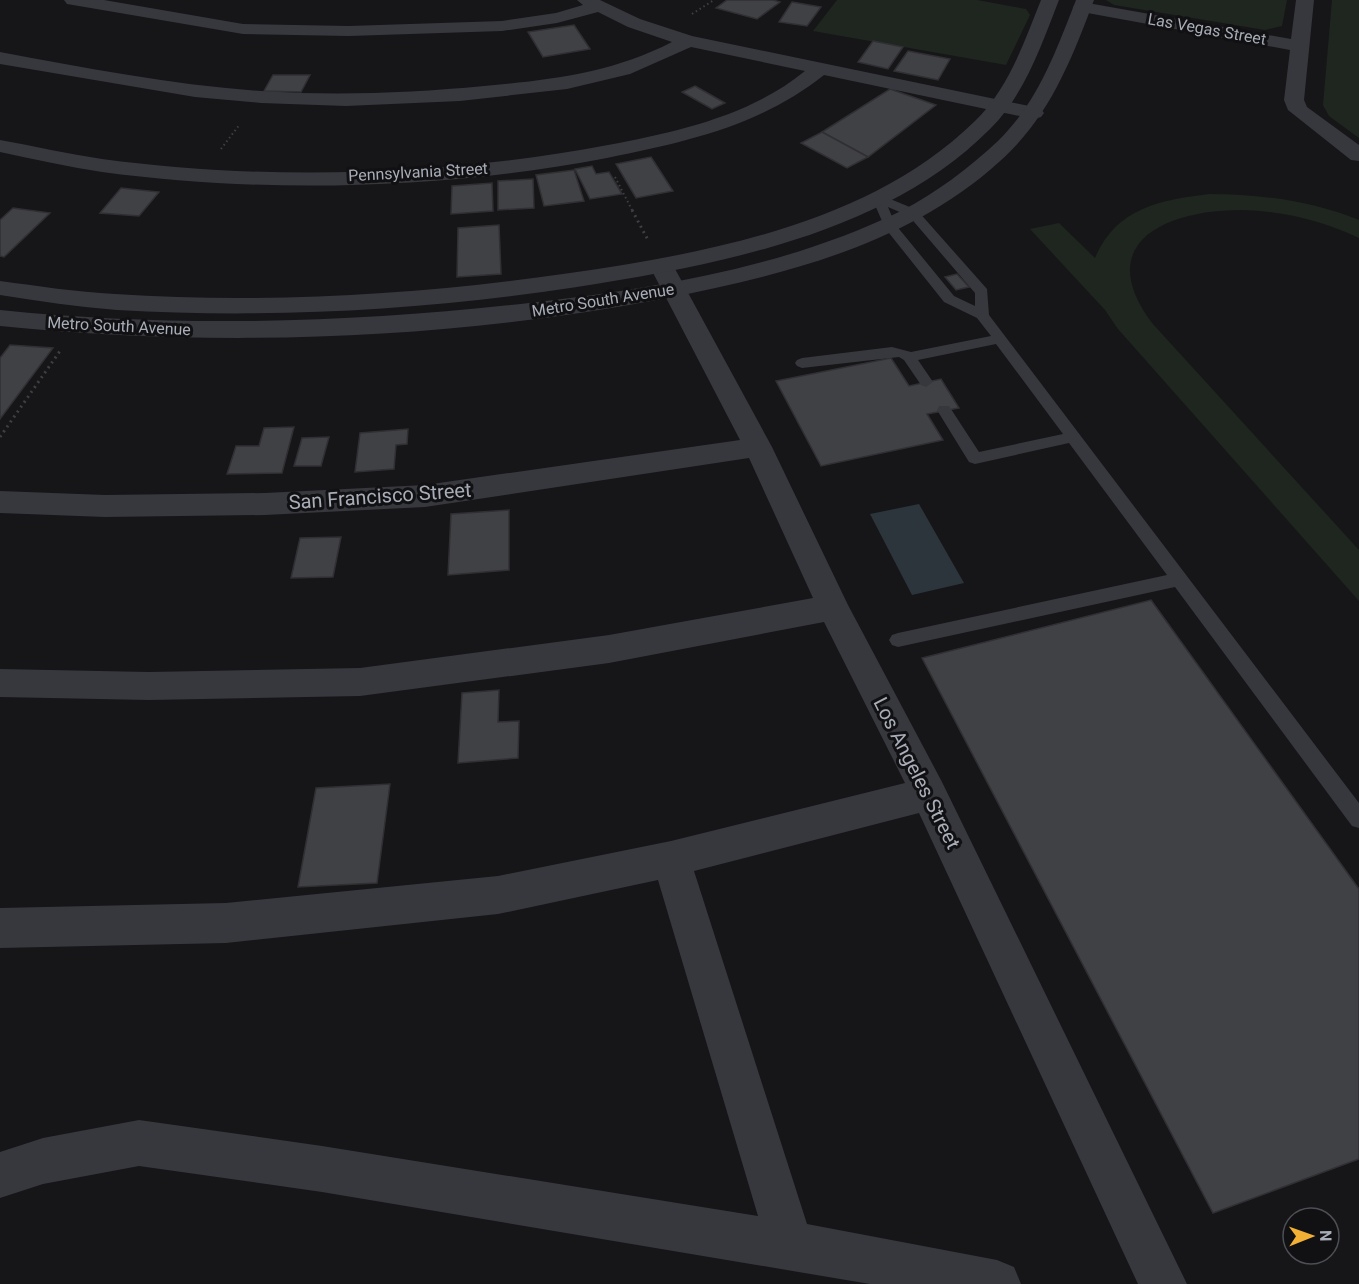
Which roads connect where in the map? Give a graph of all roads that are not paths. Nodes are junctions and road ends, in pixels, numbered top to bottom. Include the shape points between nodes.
1 (73, 0) edge
2 (1047, 0) edge
3 (1305, 0) edge
4 (592, 4) edge
5 (1083, 4) edge
6 (688, 41) junction
7 (1301, 46) junction
8 (0, 58) edge
9 (820, 69) junction
10 (999, 105) junction
11 (1034, 113) junction
12 (0, 146) edge
13 (1359, 155) edge
14 (878, 198) junction
15 (913, 213) junction
16 (889, 225) junction
17 (669, 278) junction
18 (0, 288) edge
19 (982, 315) junction
20 (0, 318) edge
21 (1000, 339) junction
22 (909, 357) junction
23 (802, 363) dead end
24 (926, 382) dead end
25 (944, 410) dead end
26 (1073, 436) junction
27 (758, 447) junction
28 (0, 502) edge
29 (1179, 579) junction
30 (833, 607) junction
31 (898, 640) dead end
32 (0, 683) edge
33 (929, 794) junction
34 (1359, 819) edge
35 (671, 859) junction
36 (0, 928) edge
37 (0, 1175) edge
38 (790, 1245) junction
39 (996, 1284) edge
40 (1163, 1284) edge

1 - 4 street via 243,29 325,30 502,26 557,18
2 - 5 street, Las Vegas Street
2 - 10 street, Metro South Avenue via 1023,68
3 - 7 street
4 - 6 street
5 - 7 street, Las Vegas Street
5 - 11 street, Metro South Avenue via 1055,74
6 - 8 street via 614,73 536,87 359,100 261,97 120,80
6 - 9 street
7 - 13 street via 1294,100 1298,111
9 - 10 street
9 - 12 street, Pennsylvania Street via 788,93 740,116 681,135 514,166 425,174 256,177 114,166
10 - 11 street
10 - 14 street, Metro South Avenue via 983,125 938,162
11 - 15 street, Metro South Avenue via 1016,135 968,177
14 - 15 lane
14 - 16 lane
14 - 17 street, Metro South Avenue
15 - 16 street, Metro South Avenue
15 - 19 lane via 982,292
16 - 17 street, Metro South Avenue via 801,258
16 - 19 lane via 949,299
17 - 18 street, Metro South Avenue via 543,285 426,299 248,306 95,301
17 - 20 street, Metro South Avenue via 555,309 428,322 235,331 77,327
17 - 27 street, Los Angeles Street
19 - 21 lane
21 - 22 lane
21 - 26 lane
22 - 23 lane via 892,352
22 - 24 lane
25 - 26 lane via 975,458
26 - 29 lane
27 - 28 street, San Francisco Street via 425,496 230,505
27 - 30 street, Los Angeles Street
29 - 31 lane
29 - 34 lane
30 - 32 street via 609,650 360,682 148,686
30 - 33 street, Los Angeles Street
33 - 35 street
33 - 40 street, Los Angeles Street
35 - 36 street via 498,895 226,923
35 - 38 street
37 - 38 street via 43,1161 139,1143
38 - 39 street

